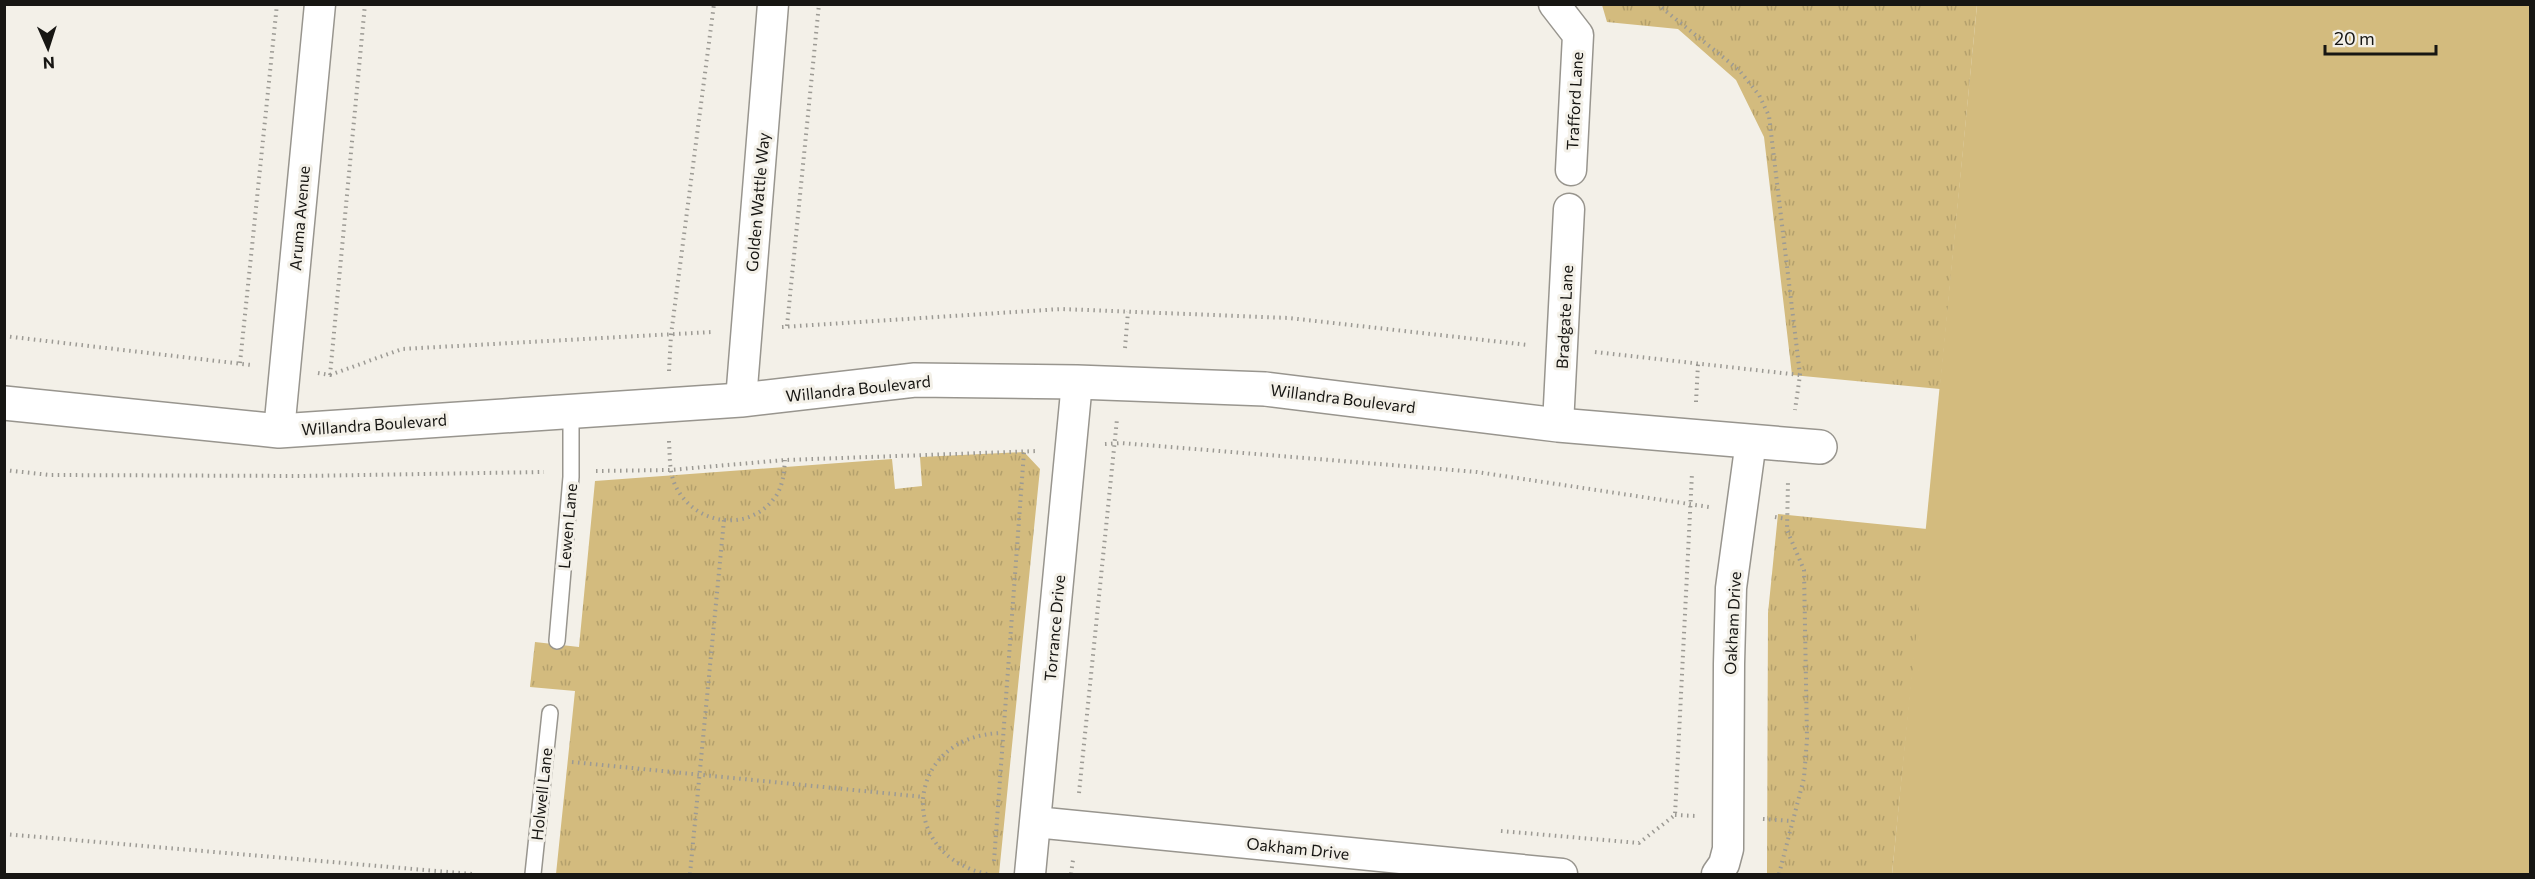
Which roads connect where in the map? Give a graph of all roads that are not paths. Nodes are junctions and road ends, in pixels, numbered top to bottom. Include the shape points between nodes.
1 (320, 4) edge
2 (773, 4) edge
3 (1554, 4) edge
4 (1571, 170) dead end
5 (1569, 209) dead end
6 (1077, 382) junction
7 (741, 400) junction
8 (4, 403) edge
9 (571, 411) junction
10 (1558, 425) junction
11 (279, 431) junction
12 (1751, 441) junction
13 (1820, 447) dead end
14 (557, 641) dead end
15 (550, 713) dead end
16 (1035, 822) junction
17 (1529, 873) edge
18 (533, 874) edge
19 (1030, 874) edge
20 (1562, 874) edge
21 (1716, 874) edge

1 - 11 street, Aruma Avenue
2 - 7 street, Golden Wattle Way
3 - 4 street, Trafford Lane via 1578,35
5 - 10 street, Bradgate Lane
6 - 7 street, Willandra Boulevard via 915,380
6 - 10 street, Willandra Boulevard via 1265,388
6 - 16 street, Torrance Drive
7 - 9 street, Willandra Boulevard
8 - 11 street, Willandra Boulevard
9 - 11 street, Willandra Boulevard
9 - 14 lane, Lewen Lane via 571,471
10 - 12 street, Willandra Boulevard
12 - 13 street, Willandra Boulevard
12 - 21 street, Oakham Drive via 1731,588 1728,849
15 - 18 lane, Holwell Lane
16 - 17 street, Oakham Drive
16 - 19 street, Torrance Drive
17 - 20 street, Oakham Drive

